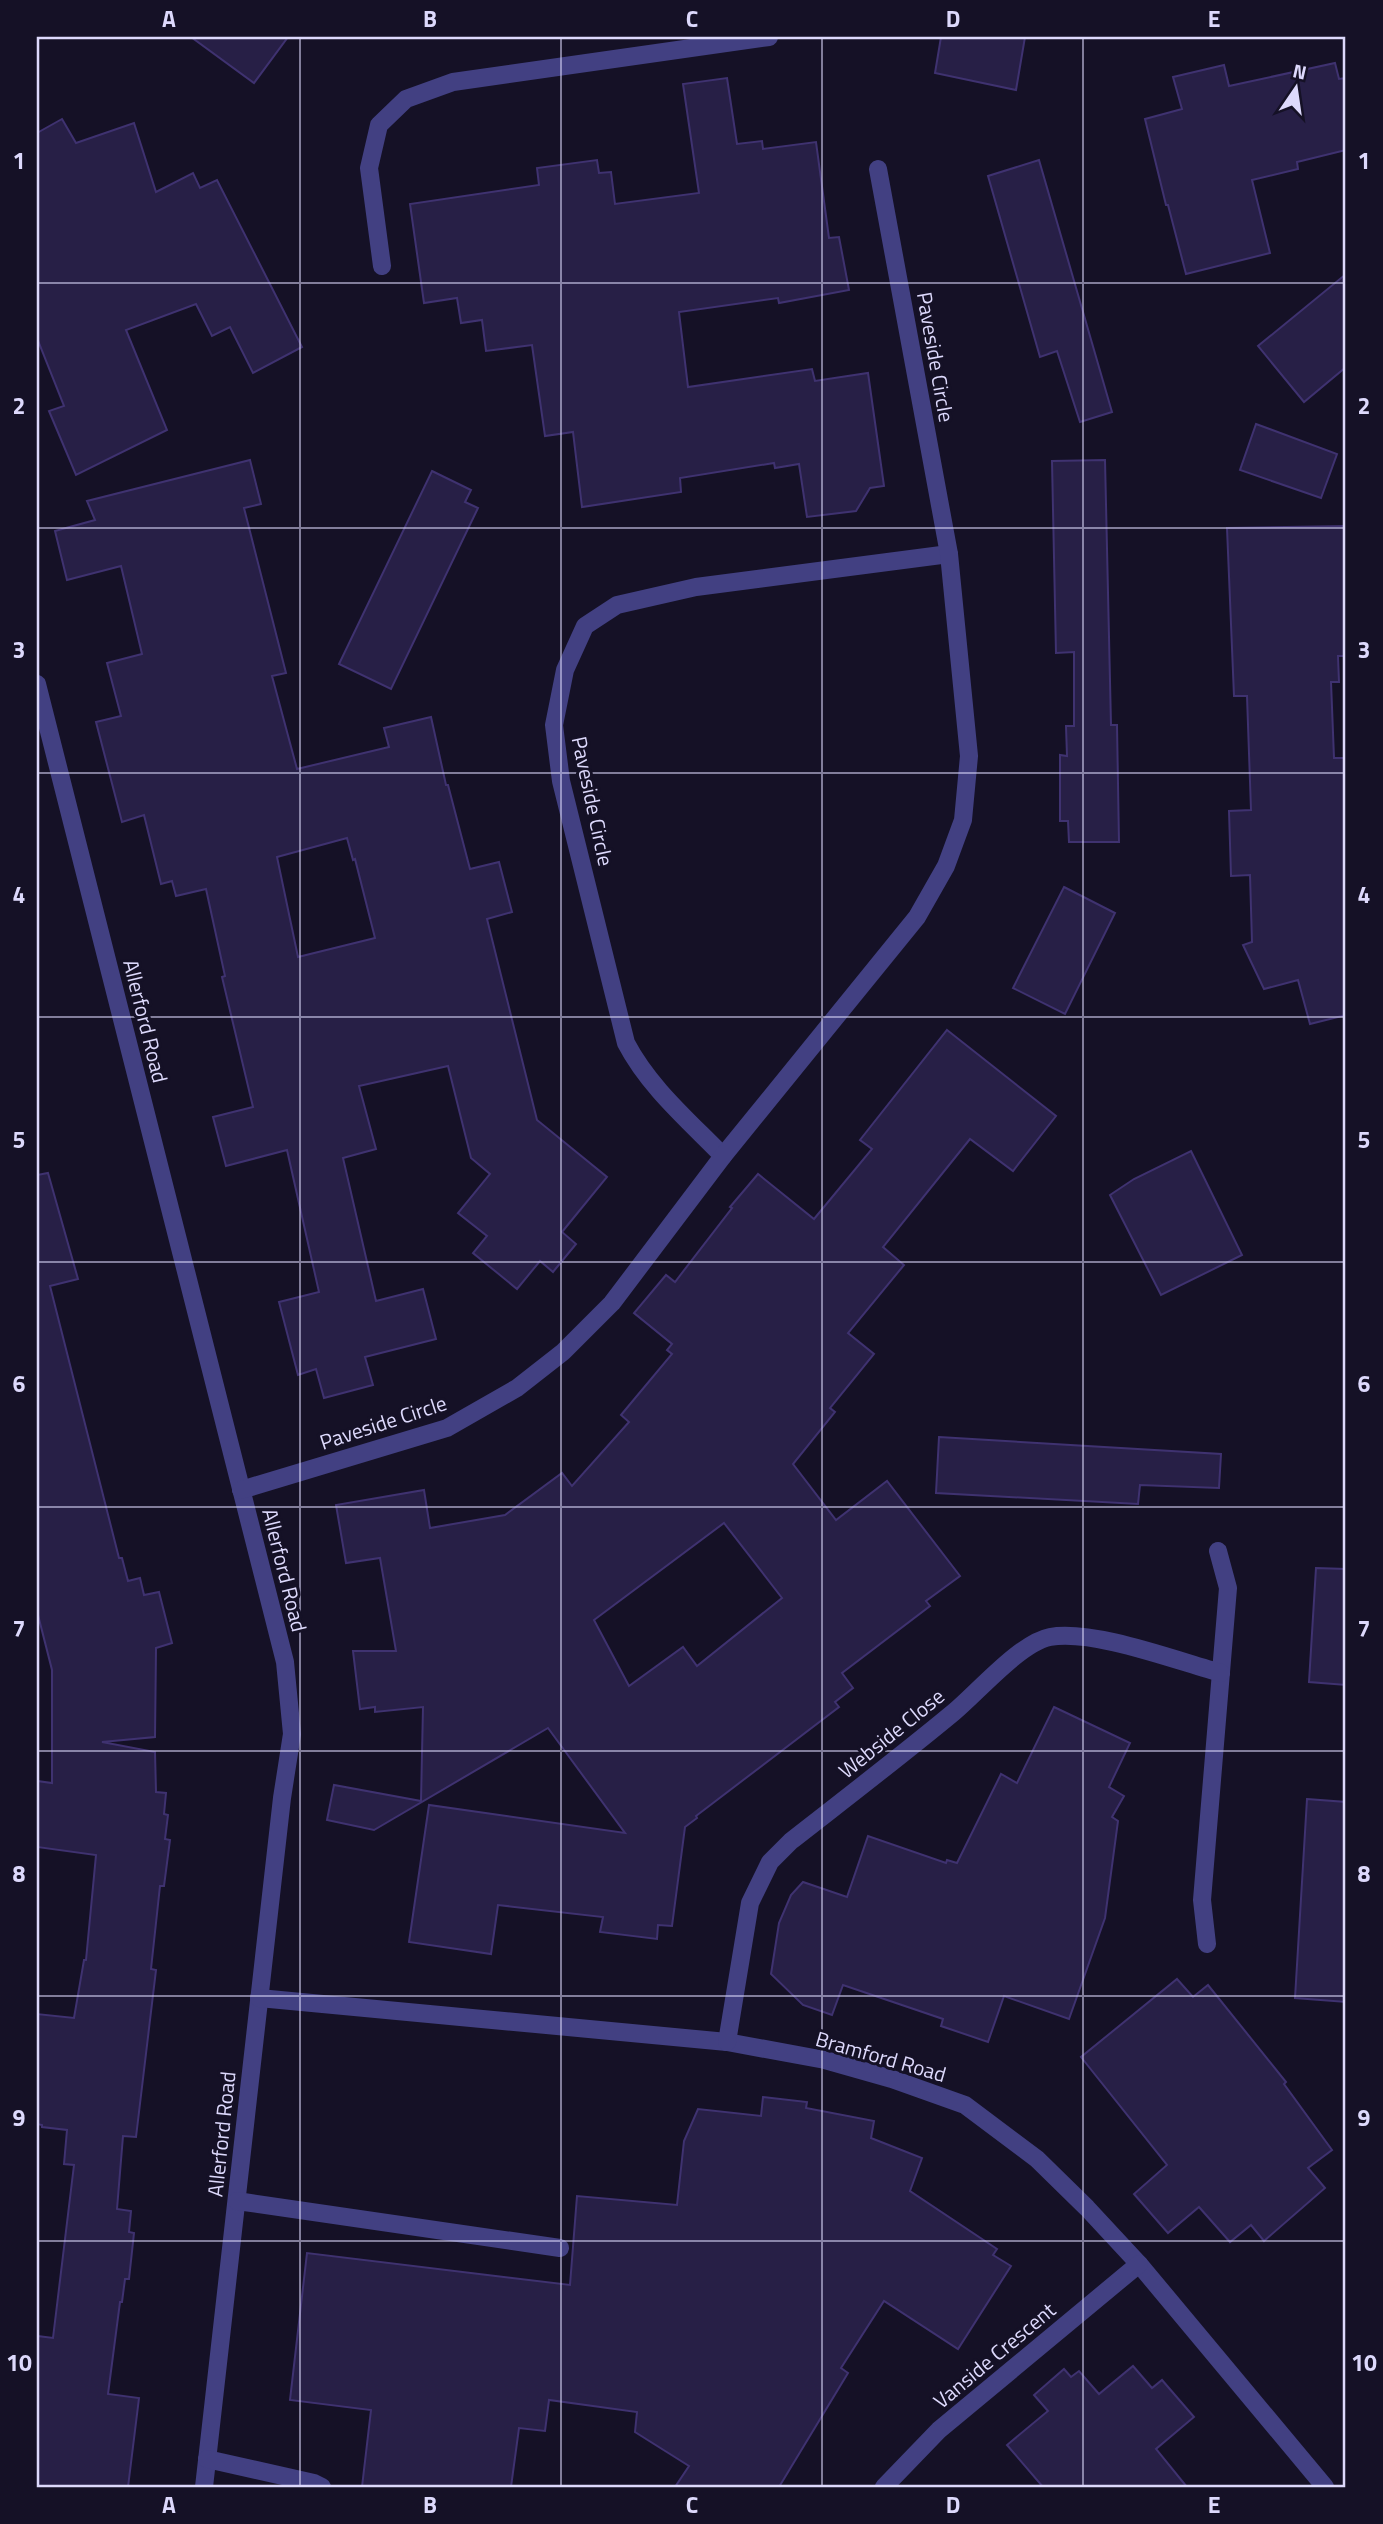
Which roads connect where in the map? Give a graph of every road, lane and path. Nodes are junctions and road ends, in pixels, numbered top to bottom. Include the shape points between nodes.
1 (769, 37) edge
2 (878, 169) dead end
3 (382, 266) dead end
4 (948, 554) junction
5 (37, 684) edge
6 (723, 1156) junction
7 (241, 1490) junction
8 (1218, 1551) dead end
9 (1221, 1673) junction
10 (1207, 1944) dead end
11 (260, 1998) junction
12 (727, 2042) junction
13 (237, 2201) junction
14 (560, 2248) dead end
15 (1139, 2264) junction
16 (207, 2459) junction
17 (204, 2487) edge
18 (322, 2487) edge
19 (884, 2487) edge
20 (1325, 2487) edge

1 - 3 street via 453,82 406,99 379,125 369,168
2 - 4 street, Paveside Circle
4 - 6 street, Paveside Circle via 969,756 963,820 946,866 917,917
4 - 6 street, Paveside Circle via 696,587 617,605 586,626 565,670 554,725 561,781 626,1043 656,1087
5 - 7 street, Allerford Road
6 - 7 street, Paveside Circle via 612,1303 563,1352 517,1388 447,1428
7 - 11 street, Allerford Road via 285,1662 292,1734
8 - 9 street via 1228,1588
9 - 10 street via 1202,1900
9 - 12 street, Webside Close via 1082,1637 1048,1637 1030,1645 770,1862 750,1903
11 - 12 street, Bramford Road
11 - 13 street, Allerford Road
12 - 15 street, Bramford Road via 825,2060 965,2105 1037,2159
13 - 14 street
13 - 16 street, Allerford Road
15 - 19 street, Vanside Crescent via 939,2430
15 - 20 street, Bramford Road
16 - 17 street, Allerford Road
16 - 18 street

